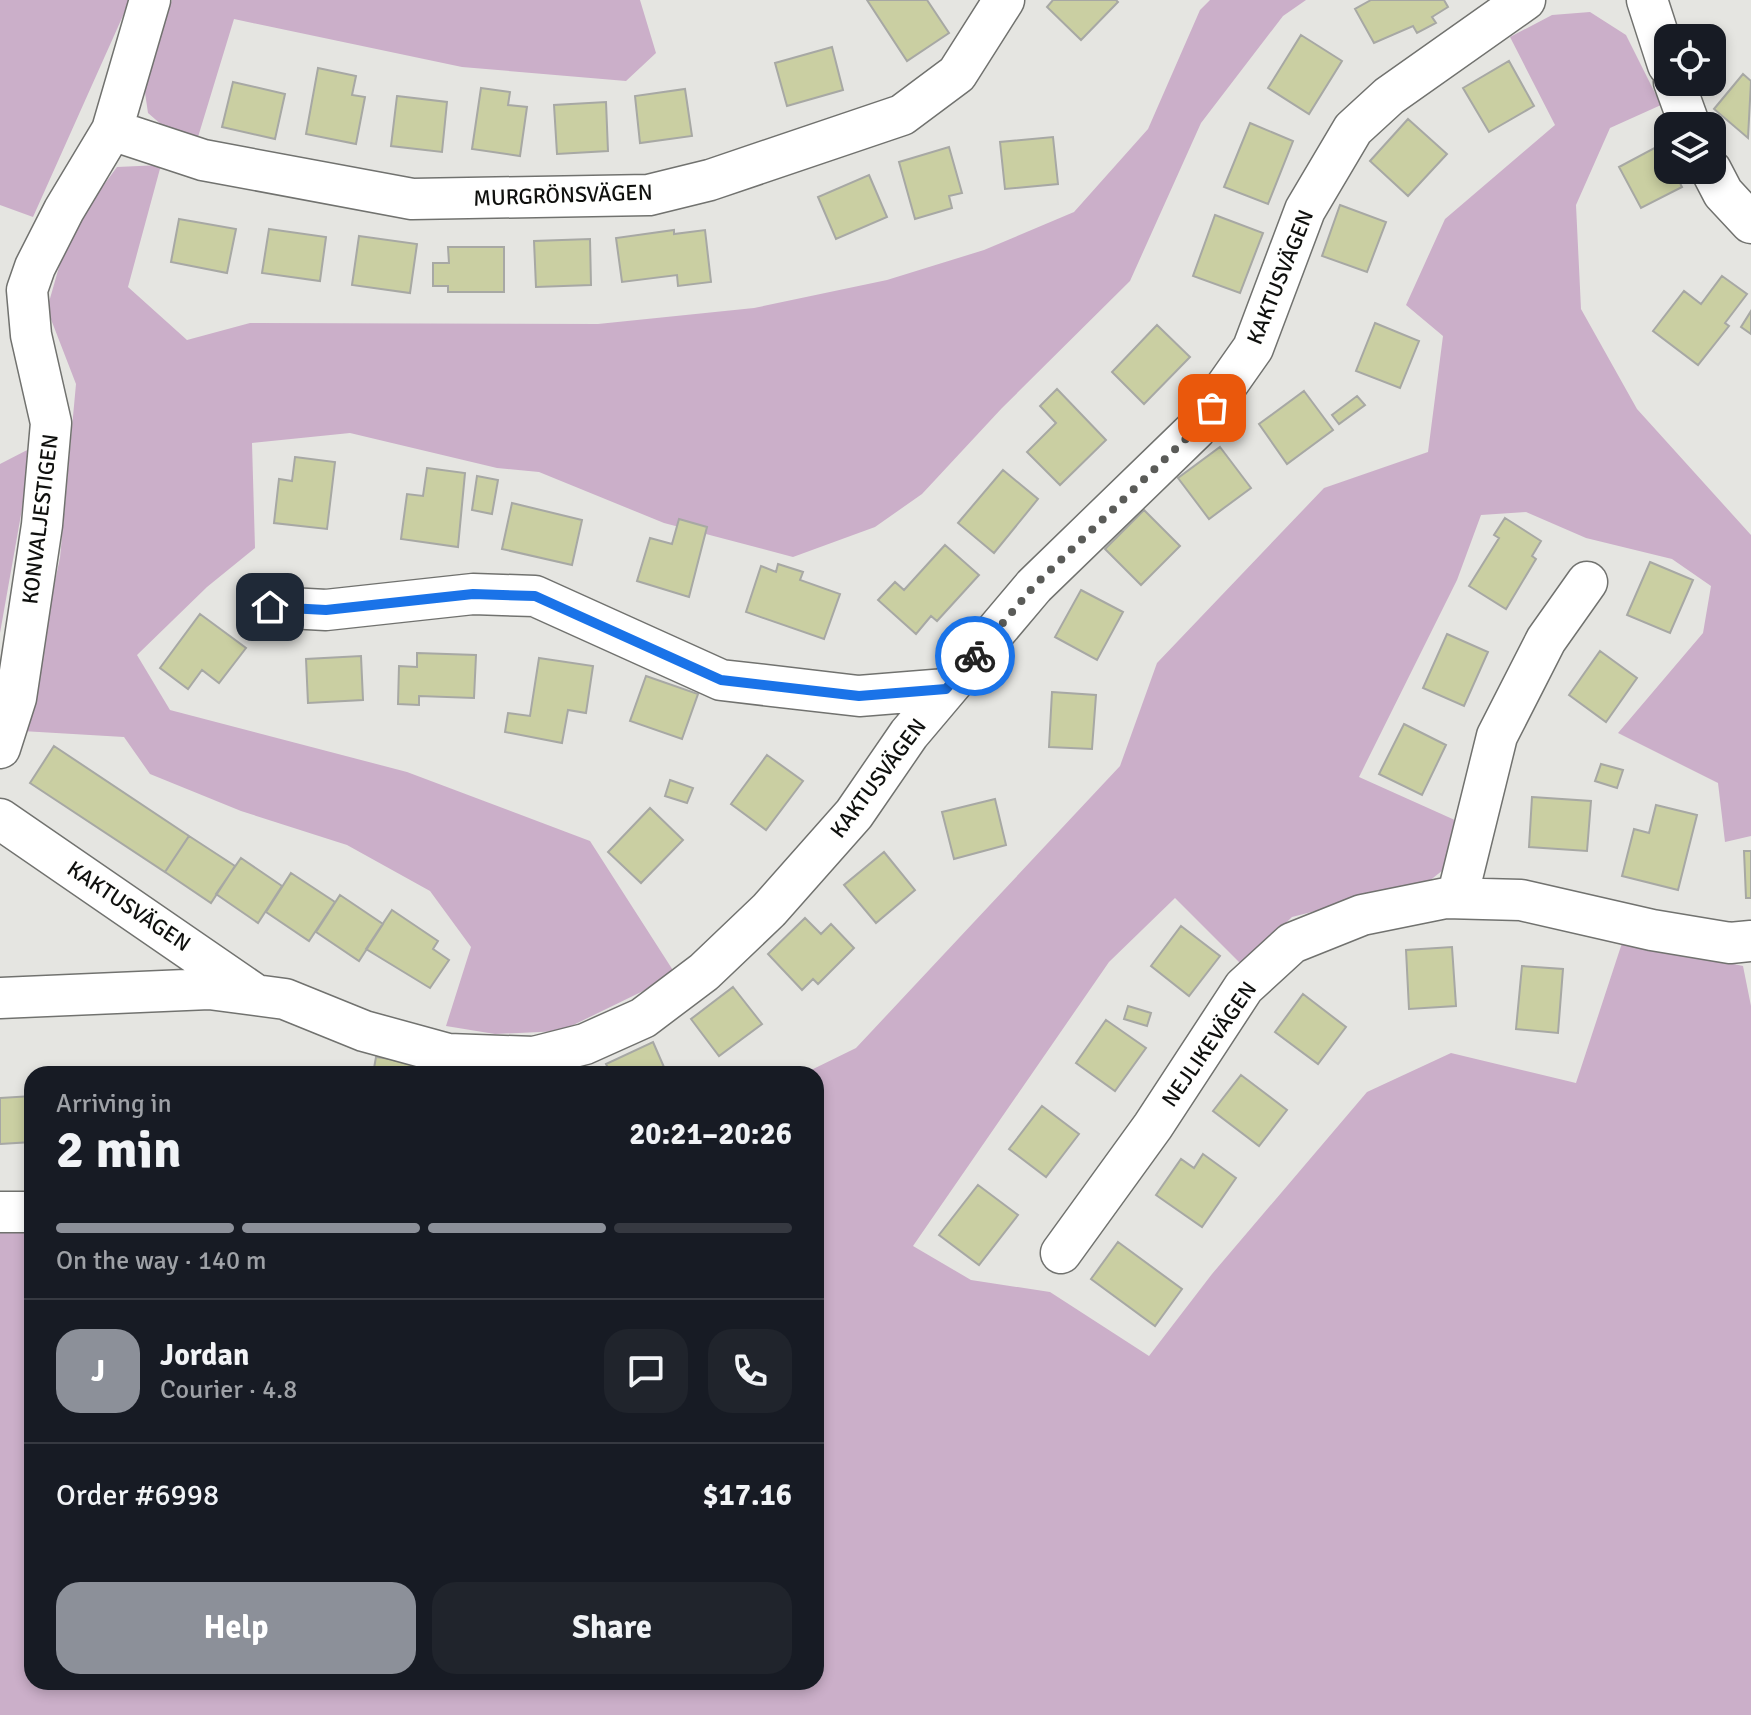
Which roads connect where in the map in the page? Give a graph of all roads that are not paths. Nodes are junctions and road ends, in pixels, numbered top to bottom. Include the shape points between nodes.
1 (150, 0) edge
2 (1004, 0) edge
3 (1525, 0) edge
4 (1647, 0) edge
5 (1655, 24) edge
6 (112, 130) junction
7 (1718, 184) edge
8 (1751, 223) edge
9 (14, 298) edge
10 (1587, 582) dead end
11 (270, 607) dead end
12 (14, 616) edge
13 (946, 689) junction
14 (0, 748) edge
15 (0, 819) edge
16 (1457, 898) junction
17 (1751, 941) edge
18 (256, 995) junction
19 (0, 998) edge
20 (0, 1212) edge
21 (24, 1212) edge
22 (1061, 1253) dead end

1 - 6 street, KONVALJESTIGEN
2 - 6 street, MURGRÖNSVÄGEN via 957,74 902,115 710,180 649,195 412,199 203,160
3 - 13 street, KAKTUSVÄGEN via 1389,96 1353,129 1305,210 1253,348 1227,387 1196,429 1034,586
4 - 5 street
6 - 9 street, KONVALJESTIGEN
7 - 8 street
9 - 12 street, KONVALJESTIGEN via 31,335 51,423
10 - 16 street via 1546,640 1497,736
11 - 13 street via 326,610 473,594 535,596 721,680 859,696
12 - 14 street, KONVALJESTIGEN via 16,698
13 - 18 street, KAKTUSVÄGEN via 854,814 769,910 704,972 643,1018 608,1034 534,1057 448,1054 364,1031 285,999
15 - 18 street, KAKTUSVÄGEN
16 - 17 street, NEJLIKEVÄGEN via 1521,900 1652,930 1730,943
16 - 22 street, NEJLIKEVÄGEN via 1362,915 1292,943 1244,987
18 - 19 street, KAKTUSVÄGEN via 209,989
20 - 21 street

